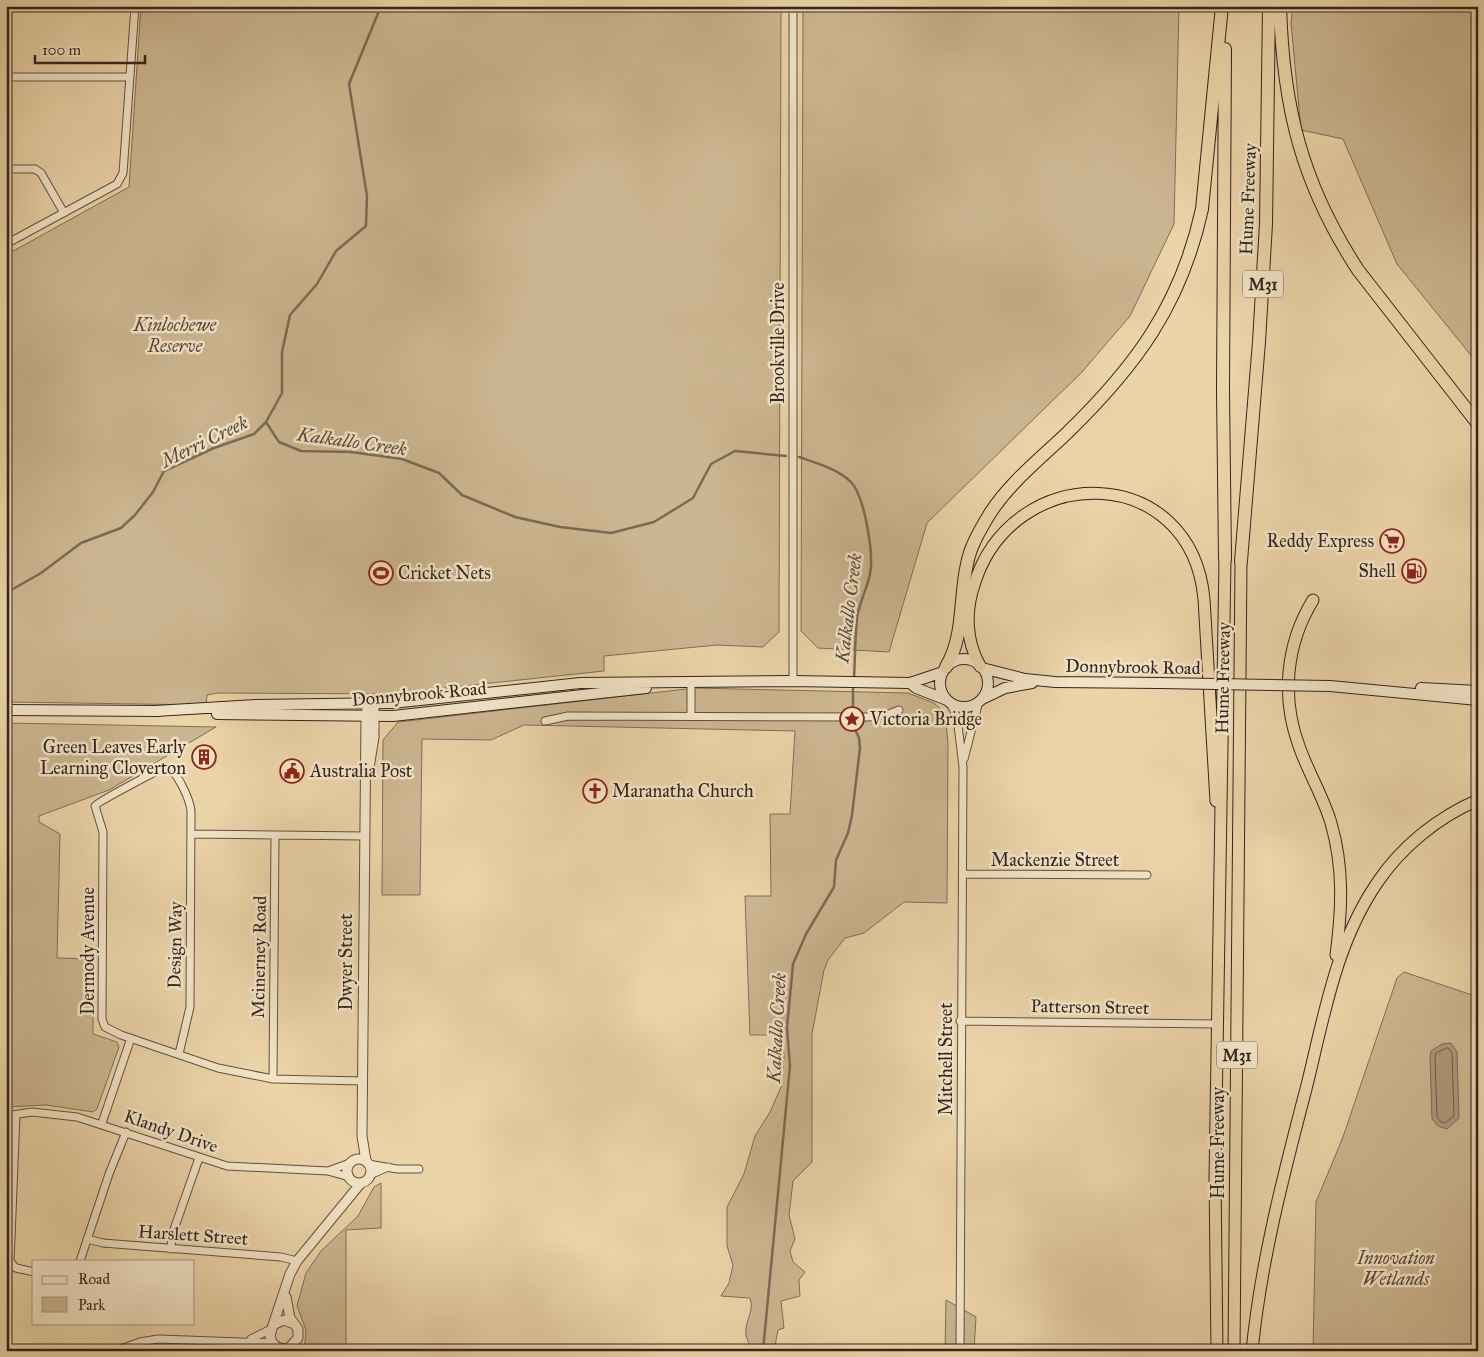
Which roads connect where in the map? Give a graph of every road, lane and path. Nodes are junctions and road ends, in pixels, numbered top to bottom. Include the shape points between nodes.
1 (135, 6) edge
2 (793, 6) edge
3 (1224, 6) edge
4 (1269, 6) edge
5 (1280, 6) edge
6 (6, 77) edge
7 (130, 77) junction
8 (6, 168) edge
9 (64, 213) junction
10 (6, 244) edge
11 (1475, 421) edge
12 (1225, 559) joint
13 (1242, 561) joint
14 (1313, 600) dead end
15 (981, 667) junction
16 (944, 669) junction
17 (793, 681) junction
18 (688, 682) junction
19 (1055, 682) junction
20 (910, 683) junction
21 (1330, 686) junction
22 (1478, 691) edge
23 (980, 700) junction
24 (1478, 700) edge
25 (949, 702) junction
26 (374, 704) junction
27 (6, 710) edge
28 (899, 710) dead end
29 (155, 711) junction
30 (370, 716) junction
31 (691, 716) junction
32 (545, 721) dead end
33 (963, 767) junction
34 (161, 768) joint
35 (1478, 800) edge
36 (192, 834) junction
37 (275, 836) junction
38 (364, 836) junction
39 (1222, 868) junction
40 (963, 874) junction
41 (1147, 875) dead end
42 (1333, 981) junction
43 (960, 1021) junction
44 (1218, 1024) junction
45 (131, 1038) junction
46 (179, 1054) junction
47 (273, 1079) junction
48 (363, 1081) junction
49 (16, 1115) junction
50 (6, 1116) edge
51 (102, 1123) junction
52 (126, 1132) junction
53 (362, 1136) junction
54 (199, 1158) junction
55 (352, 1162) junction
56 (367, 1162) junction
57 (388, 1167) junction
58 (419, 1169) dead end
59 (328, 1171) junction
60 (370, 1175) junction
61 (350, 1178) junction
62 (361, 1183) junction
63 (344, 1205) junction
64 (87, 1239) junction
65 (172, 1249) junction
66 (80, 1260) edge
67 (297, 1261) junction
68 (32, 1272) edge
69 (286, 1290) junction
70 (294, 1324) junction
71 (272, 1327) junction
72 (246, 1340) junction
73 (179, 1341) junction
74 (272, 1343) junction
75 (295, 1347) edge
76 (282, 1350) edge
77 (115, 1351) edge
78 (179, 1351) edge
79 (960, 1351) edge
80 (1216, 1351) edge
81 (1234, 1351) edge
82 (1252, 1351) edge

1 - 7 street
2 - 17 street, Brookville Drive
3 - 12 highway, Hume Freeway / M31
3 - 16 highway via 1202,209 1180,280 1155,330 1134,361 1096,404 1012,487 988,517 967,562 953,656
4 - 13 highway, Hume Freeway / M31 via 1266,232
5 - 11 highway via 1285,79 1293,126 1319,202 1358,270
6 - 7 street
7 - 9 street via 123,173 117,184
8 - 9 street via 41,173
9 - 10 street
12 - 39 highway, Hume Freeway / M31
13 - 81 highway, Hume Freeway / M31
14 - 42 highway via 1301,621 1292,650 1290,706 1299,747 1330,821 1339,859 1342,911
15 - 16 main road via 966,660 952,662
15 - 19 main road, Donnybrook Road via 1025,679
15 - 23 main road via 987,687
15 - 39 highway via 969,637 971,595 984,558 1015,521 1046,502 1095,492 1135,500 1167,520 1194,557 1203,588
16 - 20 main road, Donnybrook Road
16 - 25 main road via 940,687
17 - 18 main road, Donnybrook Road
17 - 20 main road, Donnybrook Road
18 - 26 main road, Donnybrook Road via 580,683
18 - 30 main road, Donnybrook Road via 427,713
18 - 31 street
19 - 21 main road, Donnybrook Road, bridge
19 - 23 main road, Donnybrook Road via 1005,688
20 - 25 main road, Donnybrook Road
21 - 22 main road, Donnybrook Road
21 - 24 main road, Donnybrook Road
23 - 25 main road via 962,707
23 - 33 street, Mitchell Street
25 - 33 street, Mitchell Street via 958,717
26 - 29 main road, Donnybrook Road via 256,705
26 - 30 street, Dwyer Street
27 - 29 main road, Donnybrook Road
28 - 31 street via 878,717
29 - 30 main road, Donnybrook Road
30 - 38 street, Dwyer Street via 373,747 365,788
31 - 32 street via 568,716
33 - 40 street, Mitchell Street
34 - 36 street, Design Way via 170,768 188,799
34 - 45 street, Dermody Avenue via 115,795 98,801 95,806 103,832 103,1024 107,1029
35 - 42 highway via 1431,827 1386,871 1352,926
36 - 37 street
36 - 46 street, Design Way via 190,1007
37 - 38 street
37 - 47 street, Mcinerney Road
38 - 48 street, Dwyer Street
39 - 44 highway, Hume Freeway / M31
40 - 41 street, Mackenzie Street
40 - 43 street, Mitchell Street
42 - 82 highway via 1272,1218 1258,1294
43 - 44 street, Patterson Street
43 - 79 street, Mitchell Street
44 - 80 highway, Hume Freeway / M31
45 - 46 street, Dermody Avenue
45 - 51 street
46 - 47 street, Dermody Avenue via 218,1068
47 - 48 street, Dermody Avenue
48 - 53 street, Dwyer Street
49 - 50 street, Klandy Drive
49 - 51 street, Klandy Drive via 32,1112 56,1114
49 - 68 street via 10,1262 16,1268
51 - 52 street, Klandy Drive
52 - 54 street, Klandy Drive
52 - 64 street
53 - 55 street, Dwyer Street
53 - 56 street, Dwyer Street
54 - 59 street, Klandy Drive via 227,1166
54 - 65 street via 172,1235
55 - 56 street
55 - 59 street, Klandy Drive
55 - 61 street via 347,1170
56 - 57 street
56 - 60 street
57 - 58 street
57 - 60 street
59 - 61 street, Klandy Drive
60 - 62 street
61 - 62 street
61 - 63 street
62 - 63 street
63 - 67 street
64 - 65 street, Harslett Street
64 - 66 street
65 - 67 street, Harslett Street via 282,1257
67 - 69 street
69 - 70 street via 287,1308
69 - 71 street
70 - 71 street via 284,1320
70 - 75 street via 299,1335
71 - 72 street via 256,1338
71 - 74 street
72 - 73 street
72 - 74 street
73 - 77 street via 158,1339
73 - 78 street
74 - 76 street
75 - 76 street

